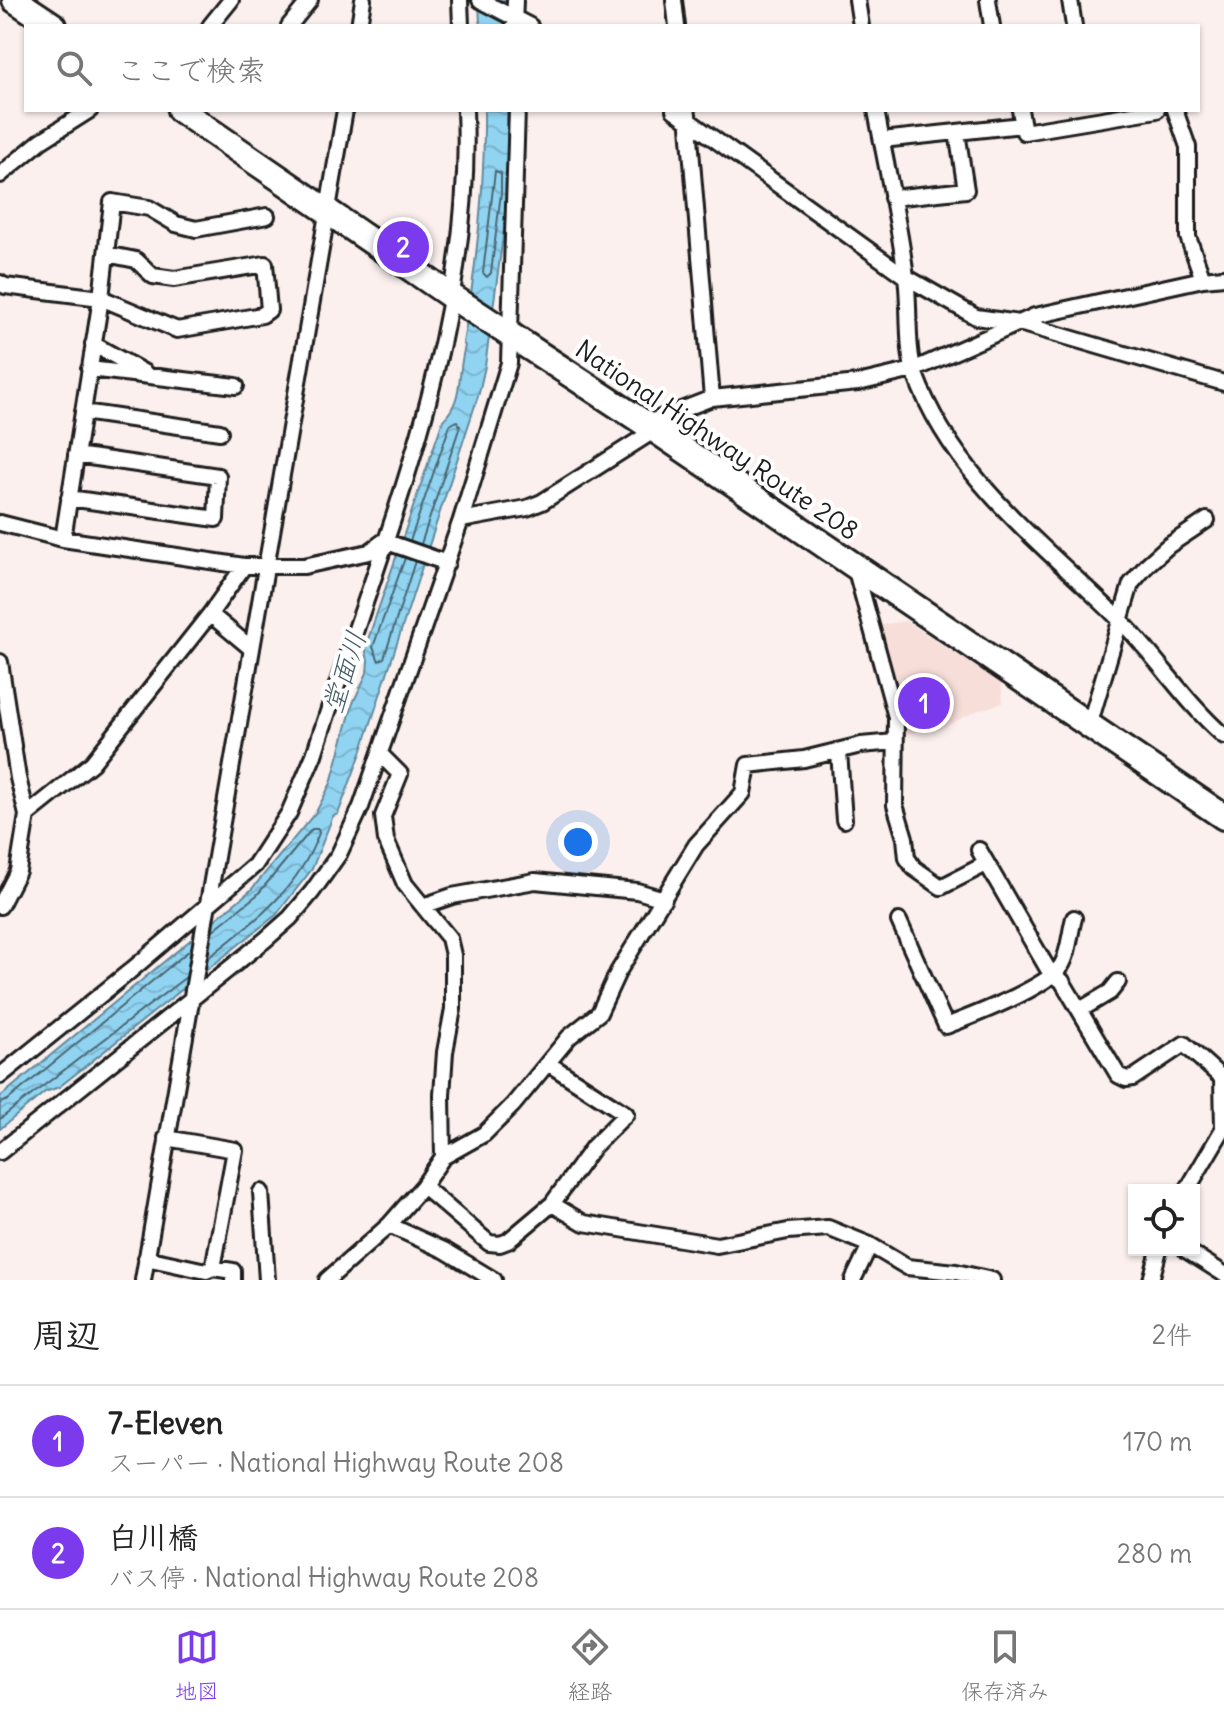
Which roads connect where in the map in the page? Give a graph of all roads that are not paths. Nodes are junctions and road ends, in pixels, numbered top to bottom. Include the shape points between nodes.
1 (15, 0) edge
2 (231, 0) edge
3 (310, 0) edge
4 (363, 0) edge
5 (460, 0) edge
6 (480, 0) edge
7 (515, 0) edge
8 (674, 0) edge
9 (857, 0) edge
10 (988, 0) edge
11 (1070, 0) edge
12 (514, 21) edge
13 (51, 24) edge
14 (212, 24) edge
15 (291, 24) edge
16 (359, 24) edge
17 (461, 24) edge
18 (677, 24) edge
19 (861, 24) edge
20 (992, 24) edge
21 (1074, 24) edge
22 (87, 112) edge
23 (345, 112) edge
24 (465, 112) edge
25 (517, 112) edge
26 (876, 112) edge
27 (1129, 112) edge
28 (1176, 112) edge
29 (688, 114) edge
30 (197, 115) edge
31 (1086, 115) edge
32 (1021, 118) edge
33 (957, 132) junction
34 (882, 140) junction
35 (0, 175) edge
36 (892, 198) junction
37 (328, 210) junction
38 (267, 216) dead end
39 (106, 254) junction
40 (906, 277) junction
41 (1224, 277) edge
42 (1203, 279) junction
43 (0, 283) edge
44 (451, 296) junction
45 (101, 298) junction
46 (1019, 323) junction
47 (510, 335) junction
48 (93, 344) junction
49 (89, 369) junction
50 (913, 370) junction
51 (151, 376) junction
52 (1224, 383) edge
53 (236, 386) dead end
54 (712, 398) junction
55 (83, 412) junction
56 (650, 427) junction
57 (220, 432) dead end
58 (76, 455) junction
59 (69, 498) junction
60 (461, 520) junction
61 (1207, 520) dead end
62 (0, 523) edge
63 (63, 539) junction
64 (384, 541) junction
65 (447, 563) junction
66 (244, 566) junction
67 (267, 566) junction
68 (855, 566) junction
69 (210, 614) junction
70 (1120, 620) junction
71 (252, 649) junction
72 (0, 662) edge
73 (1089, 726) junction
74 (1224, 736) edge
75 (895, 742) junction
76 (839, 752) junction
77 (381, 755) junction
78 (27, 815) junction
79 (1224, 817) edge
80 (844, 820) dead end
81 (664, 899) junction
82 (0, 906) edge
83 (423, 906) junction
84 (206, 911) junction
85 (1074, 918) dead end
86 (899, 921) dead end
87 (1053, 974) junction
88 (1118, 982) dead end
89 (192, 994) junction
90 (1080, 1010) junction
91 (549, 1064) junction
92 (0, 1076) edge
93 (1223, 1077) edge
94 (166, 1138) junction
95 (0, 1152) edge
96 (443, 1157) junction
97 (1191, 1184) edge
98 (423, 1186) junction
99 (261, 1192) dead end
100 (552, 1204) junction
101 (389, 1225) junction
102 (870, 1245) junction
103 (1157, 1256) edge
104 (1196, 1256) edge
105 (146, 1258) junction
106 (213, 1268) junction
107 (1224, 1274) edge
108 (143, 1280) edge
109 (233, 1280) edge
110 (267, 1280) edge
111 (327, 1280) edge
112 (494, 1280) edge
113 (853, 1280) edge
114 (992, 1280) edge
115 (1151, 1280) edge

1 - 13 highway
2 - 14 street
3 - 15 street
4 - 16 street
5 - 17 street
6 - 12 street
7 - 12 street
8 - 18 street
9 - 19 street
10 - 20 street
11 - 21 street
22 - 35 street
23 - 37 street
24 - 44 street via 463,221
25 - 47 street
26 - 34 street
27 - 31 street
28 - 42 street via 1188,147 1188,237
29 - 40 street
29 - 54 street
30 - 37 highway, National Highway Route 208
31 - 32 street via 1024,132
32 - 33 street
33 - 34 street
33 - 36 street via 966,190
34 - 36 street
36 - 40 street
37 - 44 highway, National Highway Route 208
37 - 67 street
38 - 39 street via 196,229 149,208 112,202
39 - 45 street
39 - 45 street via 136,260 153,276 174,279 265,264 269,310 177,330
40 - 46 street via 976,317
40 - 50 street
41 - 42 street
42 - 46 street
43 - 45 street
44 - 47 highway, National Highway Route 208
44 - 64 street via 431,394
45 - 48 street
46 - 50 street
46 - 52 street
47 - 56 highway, National Highway Route 208
47 - 60 street via 509,363
48 - 49 street
48 - 51 street
49 - 51 street
49 - 55 street
50 - 54 street via 858,383
50 - 70 street via 939,428 970,468 1039,547
51 - 53 street
54 - 56 street
55 - 57 street
55 - 58 street
56 - 60 street via 542,502
56 - 68 highway, National Highway Route 208
58 - 59 street
58 - 59 street via 218,476 216,519
59 - 63 street
60 - 65 street
61 - 70 street via 1148,564 1131,584
62 - 63 street
63 - 66 street
64 - 65 street
64 - 67 street via 369,552 304,566
64 - 84 street via 314,755 289,813 255,865
65 - 77 street
66 - 67 street
66 - 69 street
67 - 71 street
68 - 73 highway, National Highway Route 208
68 - 75 street via 896,717
69 - 71 street
69 - 78 street via 92,763
70 - 73 street
70 - 74 street
71 - 84 street
72 - 78 street
73 - 79 highway, National Highway Route 208
75 - 76 street
75 - 87 street via 895,805 907,858 941,887 982,857
76 - 80 street
76 - 81 street via 748,765 743,793 696,845
77 - 83 street via 400,774 383,816 386,840 405,884
77 - 89 street via 339,854 312,892 273,933
78 - 82 street via 18,871
81 - 83 street via 637,891 535,881
81 - 91 street via 599,1013 569,1037
83 - 96 street via 449,938 453,955 453,1009 442,1095
84 - 89 street
84 - 92 street
85 - 87 street via 1062,964
86 - 87 street via 946,1026 1004,1003
87 - 90 street
88 - 90 street
89 - 94 street
89 - 95 street
90 - 93 street via 1118,1075 1126,1079 1184,1044
91 - 96 street via 484,1134
91 - 100 street via 626,1114 593,1147
93 - 97 street via 1223,1129
94 - 105 street
94 - 106 street via 235,1150
96 - 98 street
98 - 100 street via 489,1243 508,1241
98 - 101 street
99 - 110 street
100 - 102 street via 584,1223 717,1245 828,1228
101 - 111 street
101 - 112 street
102 - 113 street
102 - 114 street via 907,1267
103 - 115 street
104 - 107 street
105 - 106 street via 206,1271
105 - 108 street
106 - 109 street via 233,1271

